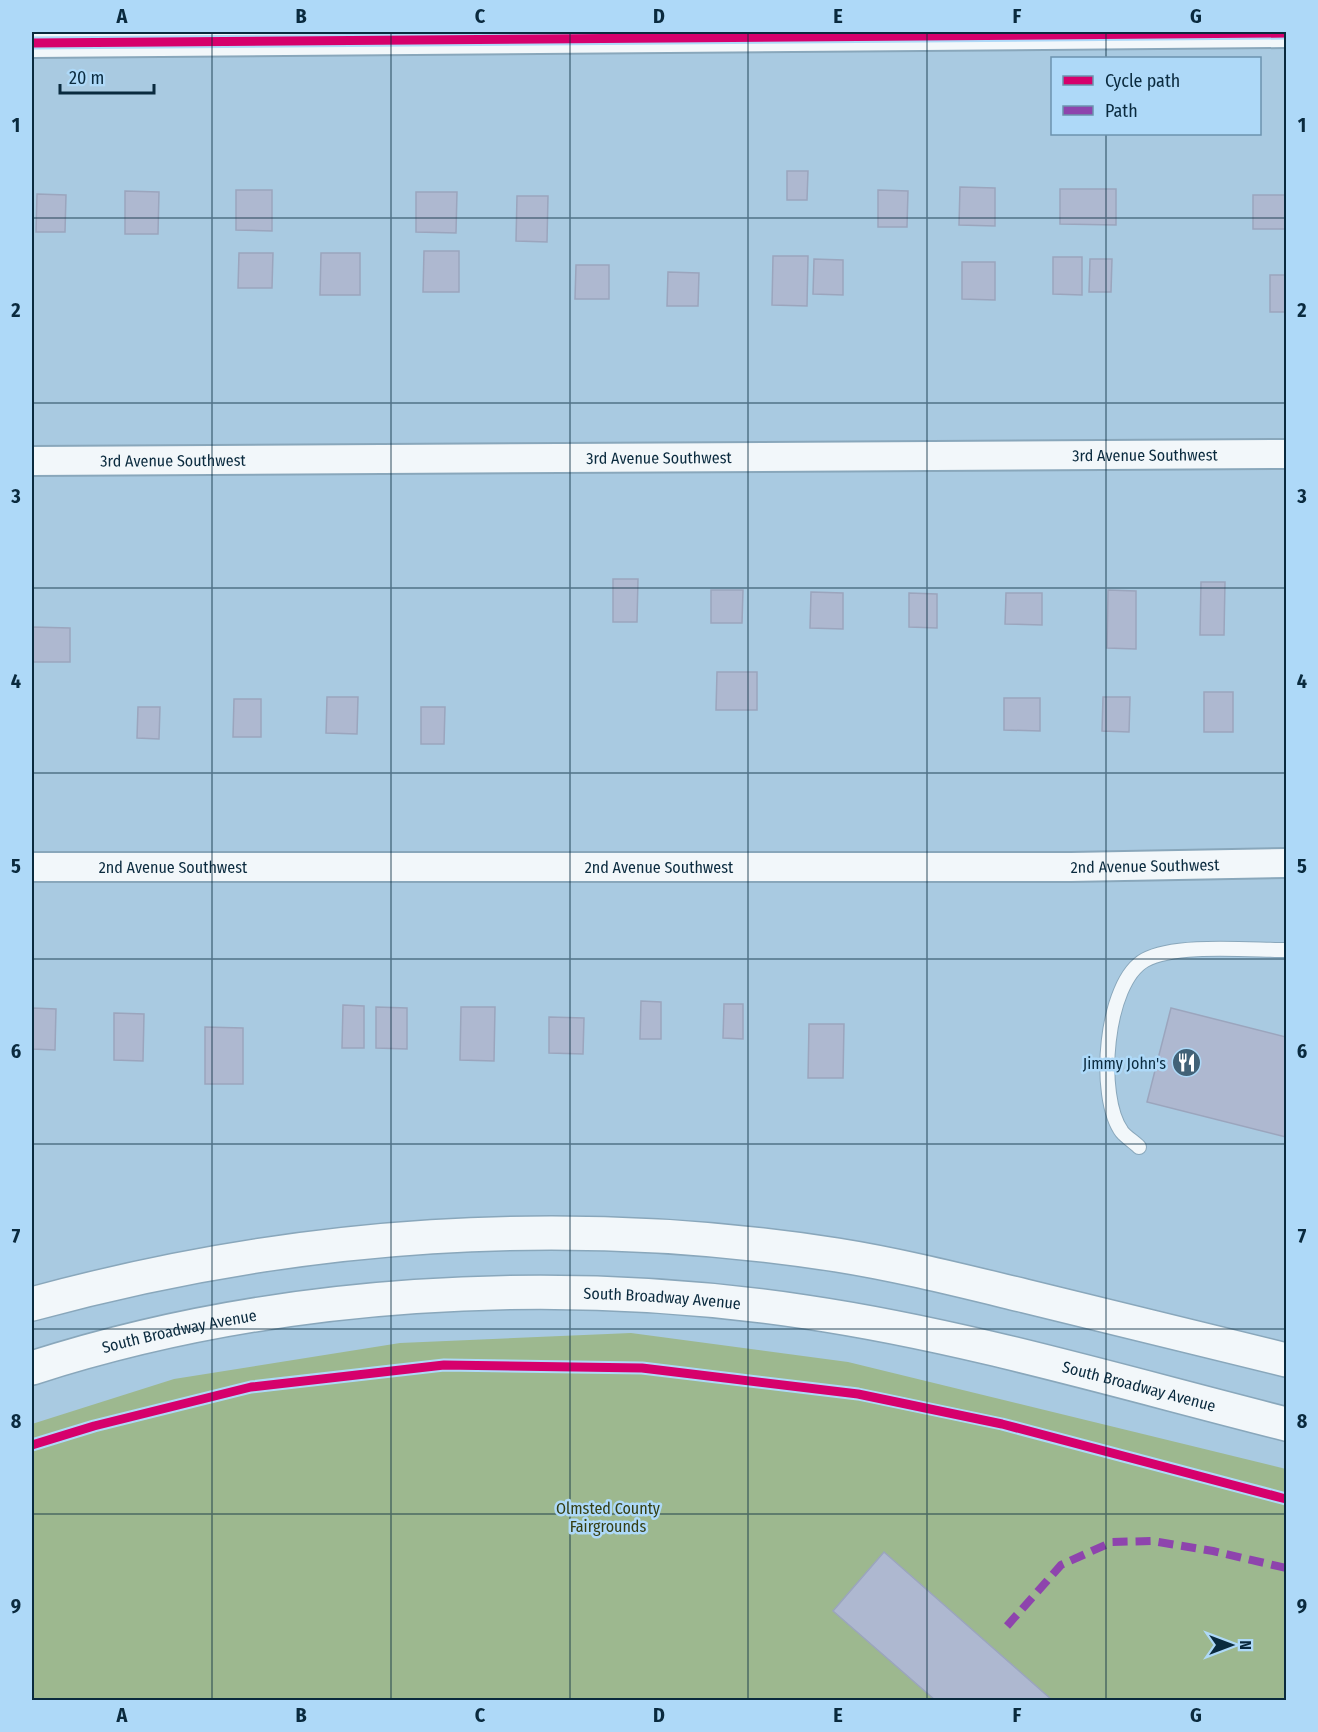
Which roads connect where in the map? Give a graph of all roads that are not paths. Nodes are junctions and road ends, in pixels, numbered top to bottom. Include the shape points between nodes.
1 (1287, 33) edge
2 (32, 43) edge
3 (1287, 454) edge
4 (32, 461) edge
5 (1287, 862) edge
6 (32, 867) edge
7 (1287, 950) edge
8 (1139, 1147) dead end
9 (32, 1304) edge
10 (1287, 1360) edge
11 (32, 1368) edge
12 (1287, 1424) edge

1 - 2 street
3 - 4 street, 3rd Avenue Southwest
5 - 6 street, 2nd Avenue Southwest via 1071,867
7 - 8 lane via 1167,951 1143,960 1127,980 1116,1005 1107,1068 1111,1106 1121,1131
9 - 10 main road via 194,1265 319,1246 406,1236 607,1233 753,1243 841,1256 986,1286
11 - 12 main road, South Broadway Avenue via 132,1339 308,1308 501,1294 645,1294 786,1309 898,1328

